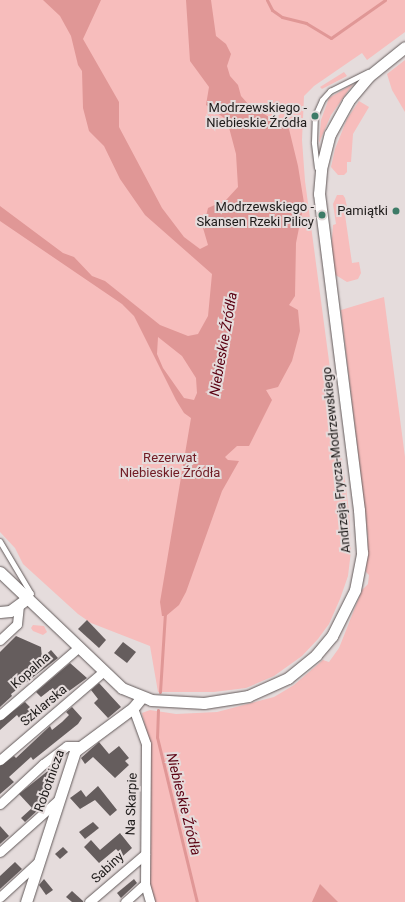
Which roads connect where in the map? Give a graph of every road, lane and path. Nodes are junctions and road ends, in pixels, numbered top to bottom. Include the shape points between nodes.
1 (405, 47) edge
2 (380, 66) junction
3 (319, 184) junction
4 (0, 540) edge
5 (0, 572) edge
6 (28, 598) junction
7 (19, 606) junction
8 (0, 612) edge
9 (0, 640) edge
10 (79, 647) junction
11 (104, 671) junction
12 (141, 698) junction
13 (133, 708) junction
14 (0, 715) edge
15 (79, 746) junction
16 (0, 760) edge
17 (57, 801) junction
18 (0, 804) edge
19 (0, 852) edge
20 (145, 854) junction
21 (37, 863) junction
22 (145, 884) junction
23 (0, 897) edge
24 (26, 902) edge
25 (89, 902) edge
26 (125, 902) edge
27 (150, 902) edge

1 - 2 street, Andrzeja Frycza-Modrzewskiego
2 - 3 street, Andrzeja Frycza-Modrzewskiego via 354,92 334,124 323,157
2 - 3 lane via 330,91 322,100 315,116 314,142
3 - 12 street, Andrzeja Frycza-Modrzewskiego via 361,531 360,566 353,596 339,626 320,651 298,671 270,688 216,703 180,703
4 - 6 lane via 31,593
5 - 6 street, Andrzeja Frycza-Modrzewskiego
6 - 7 street
6 - 10 street, Andrzeja Frycza-Modrzewskiego
7 - 8 street via 10,611
7 - 9 street via 16,624
10 - 11 street, Andrzeja Frycza-Modrzewskiego
10 - 14 street, Kopalna
11 - 12 street, Andrzeja Frycza-Modrzewskiego via 122,688
11 - 16 street, Szklarska
12 - 13 street, Robotnicza
13 - 15 street, Robotnicza
13 - 20 street, Na Skarpie via 146,744
15 - 17 street, Robotnicza via 70,761
15 - 18 street via 67,746 43,764
17 - 19 street
17 - 21 street, Robotnicza
20 - 22 street, Na Skarpie
20 - 25 street, Sabiny
21 - 23 street
21 - 24 street, Robotnicza
22 - 26 street
22 - 27 street, Na Skarpie

